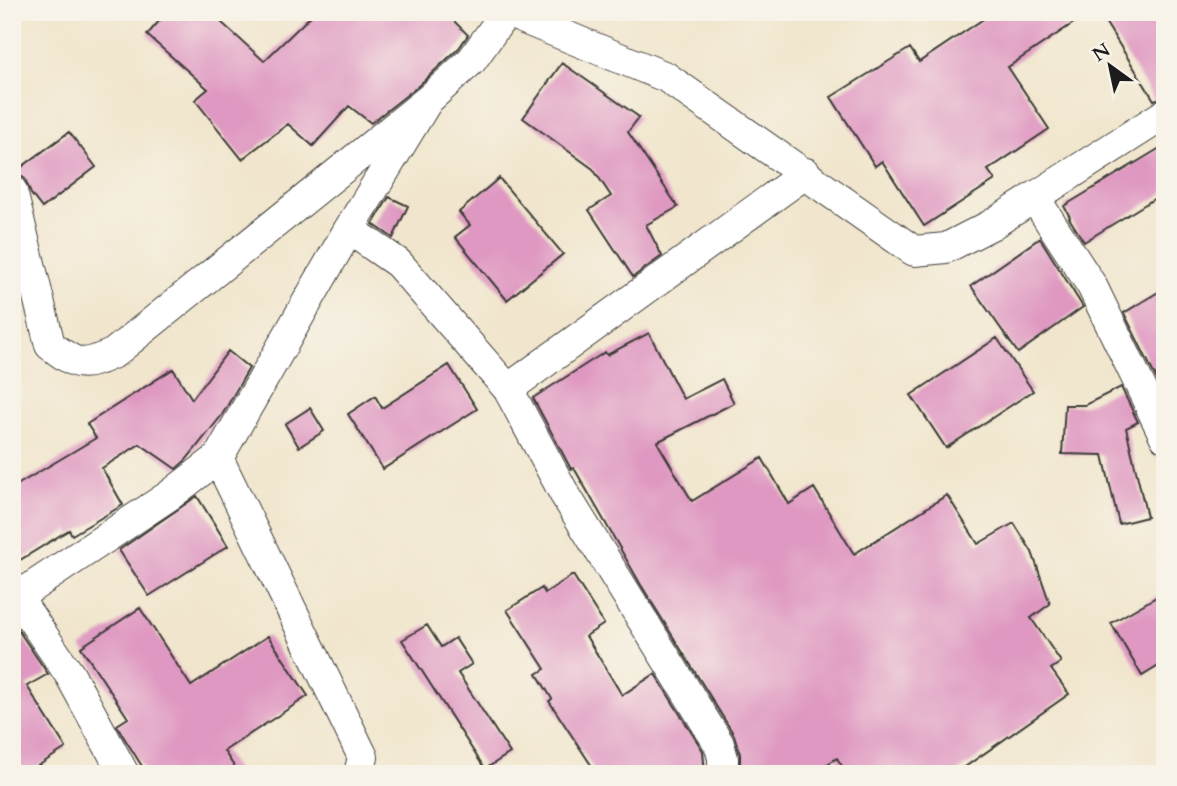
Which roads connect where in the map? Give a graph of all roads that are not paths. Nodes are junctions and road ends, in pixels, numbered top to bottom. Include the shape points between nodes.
1 (507, 12) edge
2 (428, 100) junction
3 (1165, 114) edge
4 (806, 173) junction
5 (12, 191) edge
6 (1034, 197) junction
7 (349, 229) junction
8 (508, 389) junction
9 (1165, 436) edge
10 (218, 458) junction
11 (15, 594) edge
12 (124, 774) edge
13 (359, 774) edge
14 (723, 774) edge

1 - 2 street via 472,60
1 - 4 street via 666,77
2 - 5 street via 114,353 89,365 70,360 50,345
2 - 7 street
3 - 6 street
4 - 6 street via 914,251 946,248
4 - 8 street
6 - 9 street via 1092,286
7 - 8 street via 398,263
7 - 10 street
8 - 14 street via 564,493 719,744
10 - 11 street via 170,495
10 - 13 street via 363,757
11 - 12 street via 70,675

